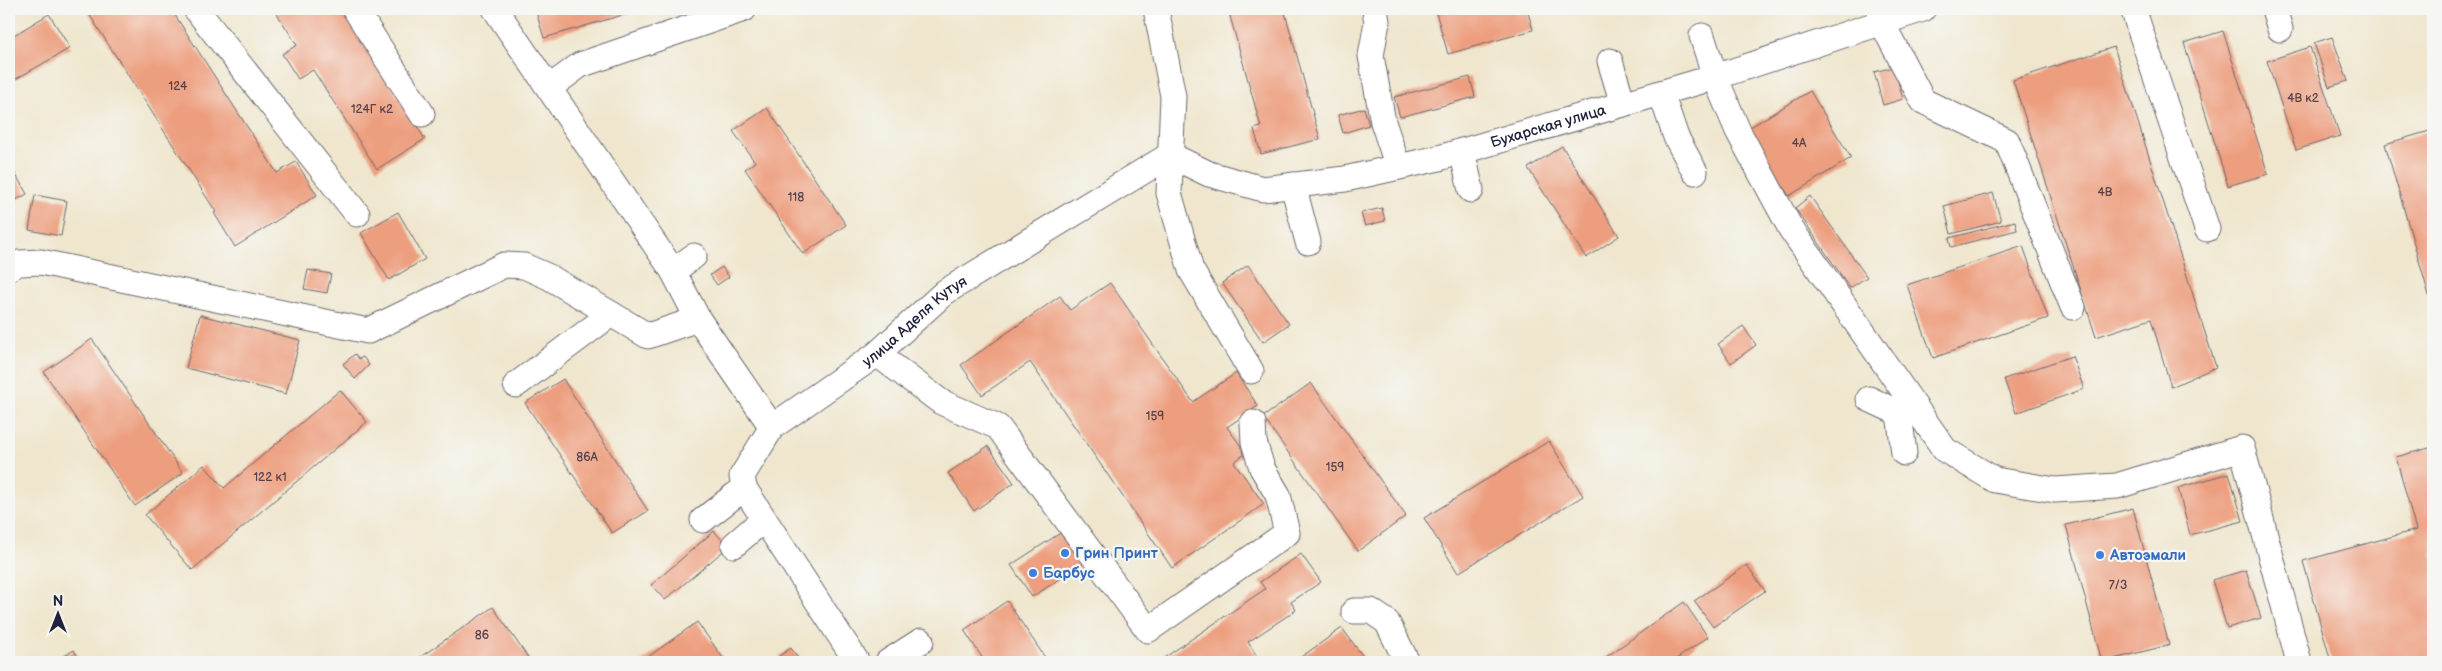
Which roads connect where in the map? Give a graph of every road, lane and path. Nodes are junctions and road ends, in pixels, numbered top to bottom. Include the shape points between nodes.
1 (196, 9) edge
2 (355, 9) edge
3 (495, 9) edge
4 (744, 9) edge
5 (1156, 9) edge
6 (1375, 9) edge
7 (1923, 9) edge
8 (2133, 9) edge
9 (1881, 16) edge
10 (1702, 36) dead end
11 (1610, 61) dead end
12 (1715, 77) junction
13 (549, 88) junction
14 (1661, 93) junction
15 (1623, 104) junction
16 (422, 114) dead end
17 (1462, 151) junction
18 (1170, 155) junction
19 (1398, 167) junction
20 (1695, 172) dead end
21 (1293, 185) junction
22 (1471, 190) dead end
23 (356, 214) dead end
24 (2207, 229) dead end
25 (1308, 242) dead end
26 (694, 256) dead end
27 (9, 268) edge
28 (673, 271) junction
29 (2074, 307) dead end
30 (611, 314) junction
31 (698, 319) junction
32 (877, 354) junction
33 (1250, 371) dead end
34 (516, 385) dead end
35 (1869, 399) dead end
36 (1907, 410) junction
37 (1253, 422) dead end
38 (772, 427) junction
39 (1904, 454) dead end
40 (744, 488) junction
41 (764, 519) junction
42 (703, 520) dead end
43 (734, 545) dead end
44 (1354, 611) dead end
45 (921, 641) dead end
46 (857, 662) edge
47 (888, 662) edge
48 (1407, 662) edge
49 (2299, 662) edge

1 - 23 street
2 - 16 street
3 - 13 street
4 - 13 street via 580,65
5 - 18 street via 1174,96
6 - 19 street via 1377,22 1370,56 1383,122
7 - 9 street, Бухарская улица
8 - 24 street
9 - 12 street, Бухарская улица
9 - 29 street via 1923,101 2007,141
10 - 12 street
11 - 15 street
12 - 14 street, Бухарская улица
12 - 36 street via 1738,130 1791,229
13 - 28 street
14 - 15 street, Бухарская улица
14 - 20 street via 1676,137
15 - 17 street, Бухарская улица
17 - 19 street, Бухарская улица
17 - 22 street
18 - 21 street, Бухарская улица via 1209,174 1263,189
18 - 32 street, улица Аделя Кутуя via 945,292
18 - 33 street via 1169,193 1190,270
19 - 21 street, Бухарская улица via 1345,179
21 - 25 street
26 - 28 street
27 - 30 street via 19,263 41,262 368,331 504,265 524,266
28 - 31 street
30 - 31 street via 648,336
30 - 34 street
31 - 38 street
32 - 37 street via 941,402 998,427 1148,630 1287,533 1278,495 1262,468 1254,442
32 - 38 street, улица Аделя Кутуя
35 - 36 street
36 - 39 street
36 - 49 street via 1945,450 1995,480 2055,490 2117,486 2242,448
38 - 40 street, улица Аделя Кутуя via 742,476
40 - 41 street
40 - 42 street
41 - 43 street
41 - 46 street
44 - 48 street via 1371,611 1387,622
45 - 47 street

